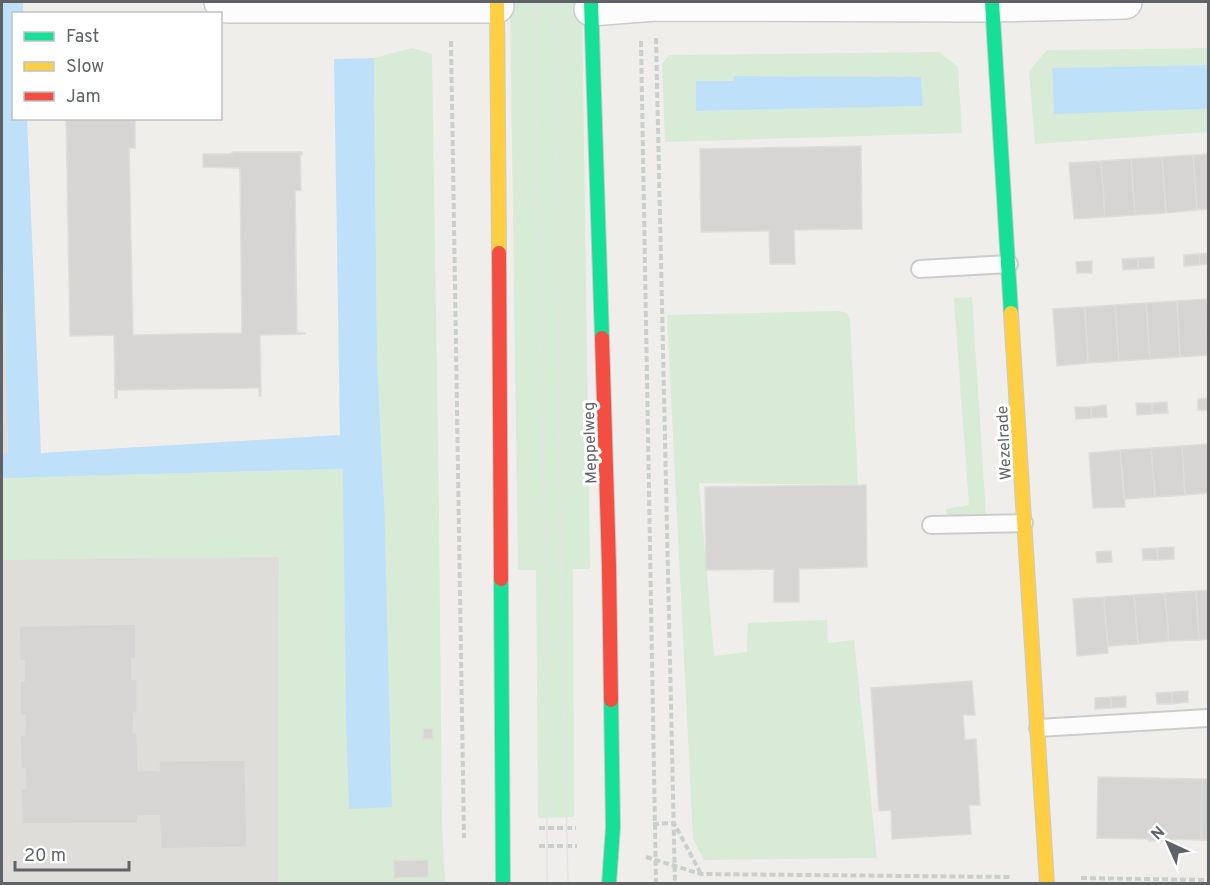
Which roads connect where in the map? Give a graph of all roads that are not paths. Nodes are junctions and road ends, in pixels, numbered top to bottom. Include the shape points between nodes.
1 (221, 2) edge
2 (1125, 2) edge
3 (992, 3) edge
4 (497, 4) edge
5 (591, 5) edge
6 (1009, 264) junction
7 (920, 269) dead end
8 (1024, 523) junction
9 (931, 525) dead end
10 (1209, 718) edge
11 (1038, 728) junction
12 (1046, 880) edge
13 (503, 884) edge
14 (609, 884) edge

1 - 4 street via 227,6
2 - 3 street
3 - 5 street
3 - 6 main road, Wezelrade
4 - 13 main road
5 - 14 main road, Meppelweg via 609,566 613,827
6 - 7 lane
6 - 8 main road, Wezelrade
8 - 9 lane
8 - 11 main road, Wezelrade
10 - 11 lane
11 - 12 main road, Wezelrade

